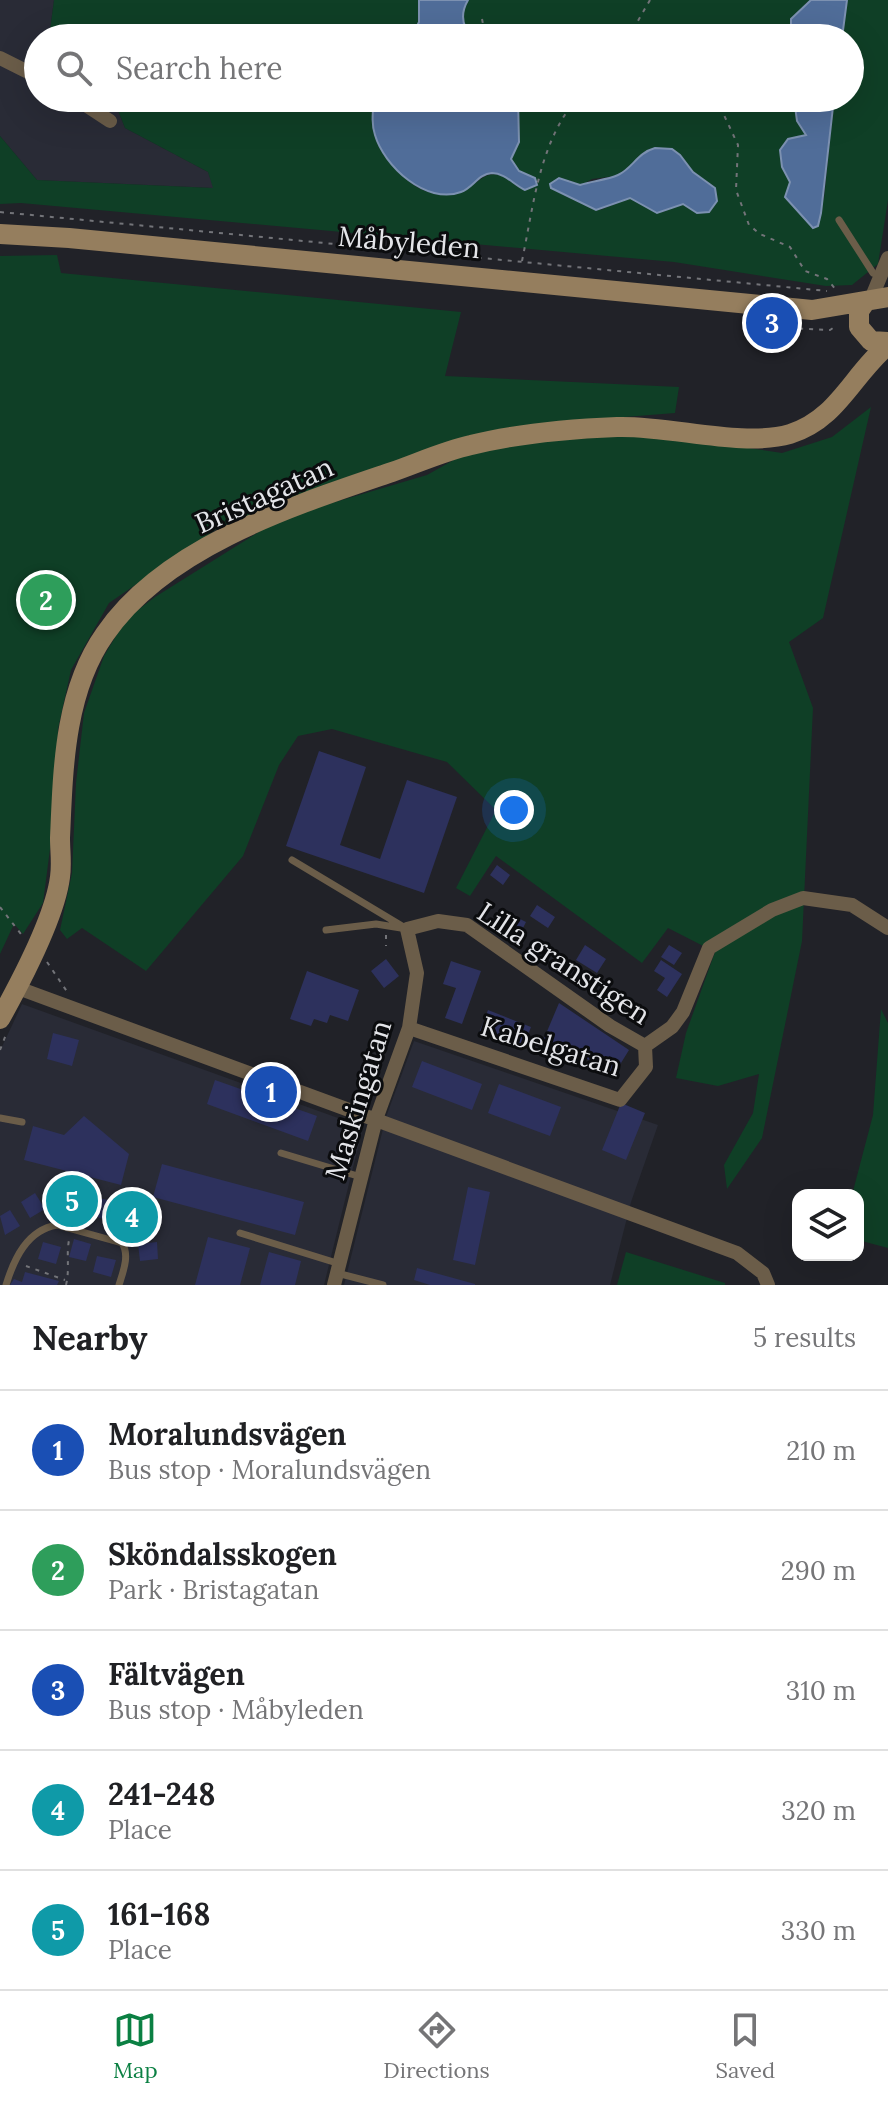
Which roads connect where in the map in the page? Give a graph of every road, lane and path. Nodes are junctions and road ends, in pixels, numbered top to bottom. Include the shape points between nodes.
1 (650, 0) edge
2 (482, 19) dead end
3 (483, 24) edge
4 (636, 24) edge
5 (0, 58) edge
6 (24, 70) edge
7 (96, 112) edge
8 (566, 112) edge
9 (723, 112) edge
10 (110, 121) dead end
11 (0, 212) edge
12 (839, 220) dead end
13 (0, 234) edge
14 (888, 258) edge
15 (522, 261) junction
16 (873, 273) dead end
17 (845, 290) dead end
18 (837, 291) junction
19 (875, 299) edge
20 (812, 310) junction
21 (776, 322) dead end
22 (836, 326) dead end
23 (862, 333) junction
24 (888, 344) edge
25 (854, 385) junction
26 (292, 860) dead end
27 (0, 907) edge
28 (888, 928) edge
29 (407, 929) junction
30 (326, 930) dead end
31 (33, 950) junction
32 (18, 988) junction
33 (0, 1019) edge
34 (409, 1028) junction
35 (645, 1046) junction
36 (0, 1118) edge
37 (376, 1119) junction
38 (22, 1122) dead end
39 (281, 1153) dead end
40 (361, 1177) junction
41 (71, 1227) junction
42 (240, 1233) dead end
43 (13, 1261) junction
44 (337, 1274) edge
45 (66, 1283) edge
46 (6, 1285) edge
47 (119, 1285) edge
48 (383, 1285) edge
49 (768, 1285) edge

1 - 4 path
2 - 3 path
5 - 6 street
7 - 10 street
8 - 15 path via 544,151
9 - 18 path via 738,145 736,190 749,225 790,247 805,271 827,279
11 - 15 path
12 - 16 lane
13 - 20 street, Måbyleden
14 - 19 street
15 - 18 path
17 - 18 path
19 - 20 street, Måbyleden
19 - 23 street via 859,311
20 - 23 street, Måbyleden
21 - 22 path via 789,328
23 - 24 street, Måbyleden
23 - 25 street, Bristagatan via 862,364
24 - 25 street, Bristagatan
25 - 31 street, Bristagatan via 812,426 770,438 628,427 556,429 469,445 313,499 236,533 167,572 134,597 81,676 68,730 60,878
26 - 29 lane
27 - 31 path
28 - 35 street via 852,905 803,898 772,910 709,948 683,1012
29 - 30 lane via 376,924
29 - 34 street, Maskingatan via 417,973
29 - 35 street, Lilla granstigen via 438,921 467,925
31 - 32 street, Bristagatan
32 - 33 street, Bristagatan
32 - 37 street
34 - 35 street, Kabelgatan via 620,1100 646,1067
34 - 37 street, Maskingatan
36 - 38 lane
37 - 40 street, Maskingatan
37 - 49 street via 737,1253 763,1273
39 - 40 lane
40 - 44 street, Maskingatan
41 - 43 lane via 50,1226 17,1251
41 - 45 path
41 - 47 lane via 122,1243 125,1265
42 - 44 lane
43 - 45 path
43 - 46 lane
44 - 48 lane

